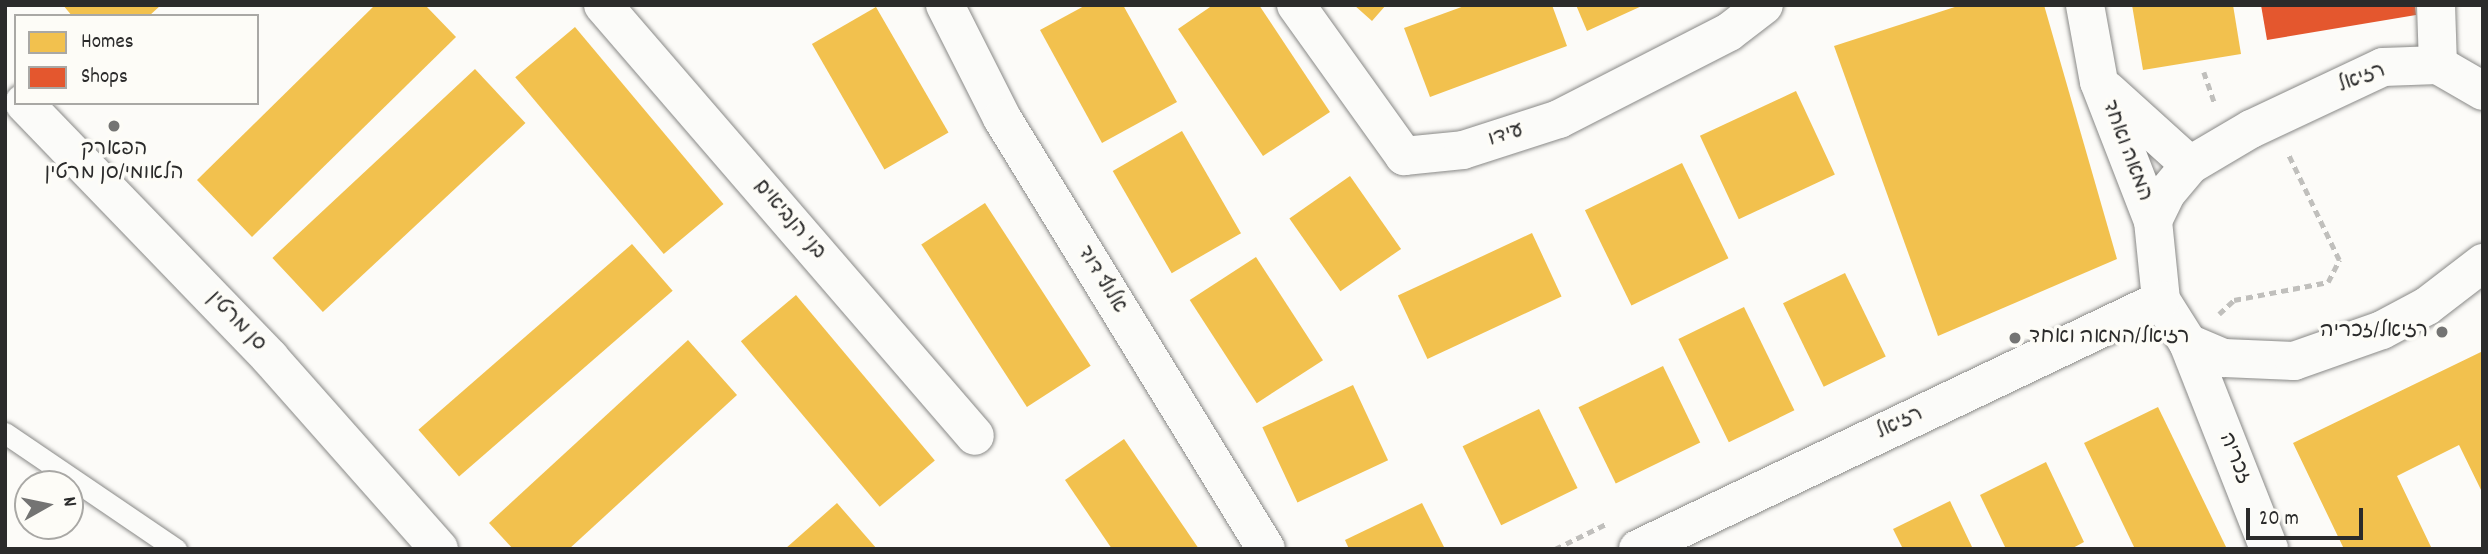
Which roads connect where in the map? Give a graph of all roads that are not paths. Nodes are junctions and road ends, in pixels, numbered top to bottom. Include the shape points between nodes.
1 (603, 5) edge
2 (945, 5) edge
3 (1296, 5) edge
4 (1764, 5) edge
5 (2085, 5) edge
6 (2436, 5) edge
7 (2438, 65) junction
8 (2099, 82) junction
9 (2483, 91) edge
10 (26, 105) edge
11 (2190, 165) junction
12 (2153, 221) junction
13 (2483, 263) edge
14 (2161, 300) junction
15 (2188, 342) junction
16 (2224, 358) junction
17 (2213, 409) junction
18 (5, 433) edge
19 (975, 436) dead end
20 (176, 549) edge
21 (439, 549) edge
22 (1266, 549) edge
23 (1638, 549) edge
24 (2269, 549) edge

1 - 19 street, בני הנביאים
2 - 22 street, אלוף דוד via 1002,118
3 - 4 street, עידו via 1404,156 1463,150 1559,119 1729,32
5 - 8 street, המאה ואחד
6 - 7 street
7 - 9 street
7 - 11 street, רזיאל via 2383,67
8 - 11 street, המאה ואחד
8 - 12 street, המאה ואחד
10 - 21 street, סן מרטין via 270,358
11 - 12 street, רזיאל via 2166,192
12 - 14 street
13 - 16 street via 2427,306 2382,330 2294,362
14 - 15 street
14 - 23 street, רזיאל
15 - 16 street
15 - 17 street, זכריה
16 - 17 street, זכריה
17 - 24 street, זכריה
18 - 20 lane

